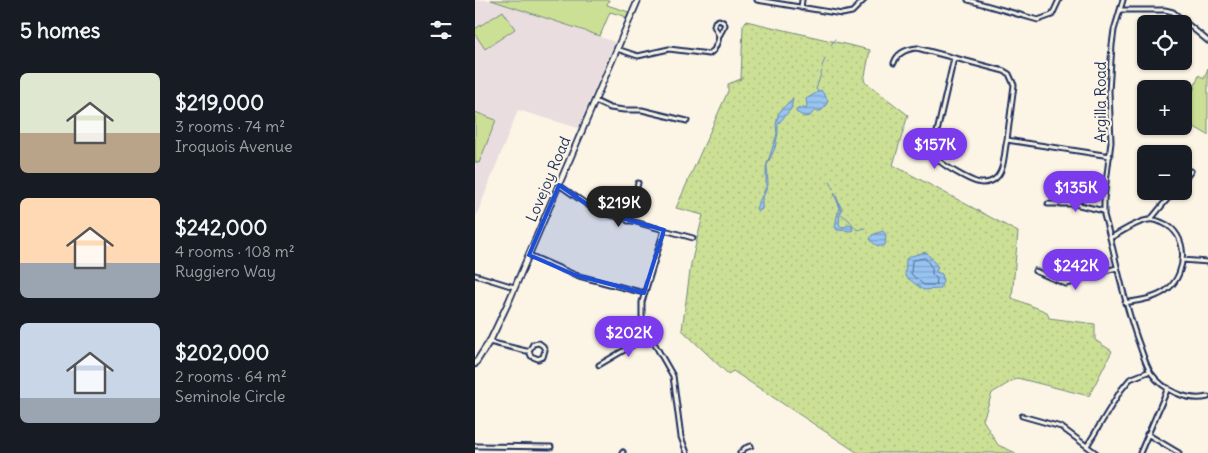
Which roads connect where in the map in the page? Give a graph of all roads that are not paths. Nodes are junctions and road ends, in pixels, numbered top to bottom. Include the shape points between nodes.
1 (638, 0) edge
2 (757, 0) edge
3 (803, 0) edge
4 (864, 0) edge
5 (968, 0) edge
6 (1059, 0) edge
7 (1123, 0) edge
8 (801, 8) junction
9 (1120, 10) junction
10 (719, 36) junction
11 (1208, 41) edge
12 (617, 49) junction
13 (954, 58) junction
14 (894, 63) dead end
15 (595, 101) junction
16 (687, 121) dead end
17 (1007, 140) junction
18 (1110, 156) junction
19 (639, 182) dead end
20 (559, 186) junction
21 (1167, 200) edge
22 (1048, 204) dead end
23 (1104, 211) junction
24 (1151, 220) junction
25 (628, 221) junction
26 (664, 230) junction
27 (693, 238) dead end
28 (1110, 238) junction
29 (529, 255) junction
30 (1183, 260) junction
31 (1208, 262) edge
32 (1117, 268) junction
33 (1035, 271) dead end
34 (475, 275) edge
35 (514, 287) junction
36 (644, 293) junction
37 (1125, 303) junction
38 (650, 335) junction
39 (489, 342) junction
40 (529, 351) junction
41 (475, 364) edge
42 (599, 365) dead end
43 (1150, 371) junction
44 (1167, 388) junction
45 (1208, 397) edge
46 (1022, 416) dead end
47 (1147, 434) junction
48 (475, 446) edge
49 (520, 446) junction
50 (751, 446) dead end
51 (1087, 446) junction
52 (551, 447) dead end
53 (519, 453) edge
54 (687, 453) edge
55 (740, 453) edge
56 (1096, 453) edge
57 (1140, 453) edge
58 (1179, 453) edge

1 - 12 main road, Lovejoy Road
2 - 8 street
3 - 8 street
4 - 8 street via 853,12 843,14
5 - 6 street via 1038,20 1052,15
7 - 9 street, Argilla Road
9 - 11 street via 1173,12
9 - 18 street, Argilla Road via 1114,30 1110,68
10 - 10 street via 714,26 720,20 725,26
10 - 12 street via 716,48 706,54 669,49 638,56
12 - 15 main road, Lovejoy Road
13 - 14 street via 911,49 897,57
13 - 17 street via 1001,70 1011,77 1014,85
13 - 17 street via 934,144 935,156 942,164 980,183 987,183 1000,173
15 - 16 street via 610,108 642,110
15 - 20 main road, Lovejoy Road
17 - 18 street
18 - 23 street, Argilla Road
19 - 25 street
20 - 25 street via 597,211
20 - 29 main road, Lovejoy Road
21 - 24 street
22 - 23 street via 1075,204
23 - 28 street, Argilla Road
24 - 28 street
24 - 30 street via 1175,230
25 - 26 street
26 - 27 street
26 - 36 street
28 - 32 street, Argilla Road
29 - 35 main road, Lovejoy Road
29 - 36 street via 575,275
30 - 31 street
30 - 37 street via 1168,289 1154,297
32 - 33 street via 1066,284
32 - 37 street, Argilla Road
34 - 35 street
35 - 39 main road, Lovejoy Road
36 - 38 street via 642,316
37 - 43 street, Argilla Road
38 - 42 street
38 - 54 street via 673,376 681,437
39 - 40 street
39 - 41 main road, Lovejoy Road
40 - 40 street via 538,359 545,350 542,344 537,343 531,345
43 - 44 street, Argilla Road
43 - 51 street via 1130,379
44 - 45 street, Argilla Road via 1190,399
44 - 47 street
46 - 51 street via 1061,427
47 - 57 street
47 - 58 street
48 - 49 street
49 - 52 street
49 - 53 street
50 - 55 street
51 - 56 street

